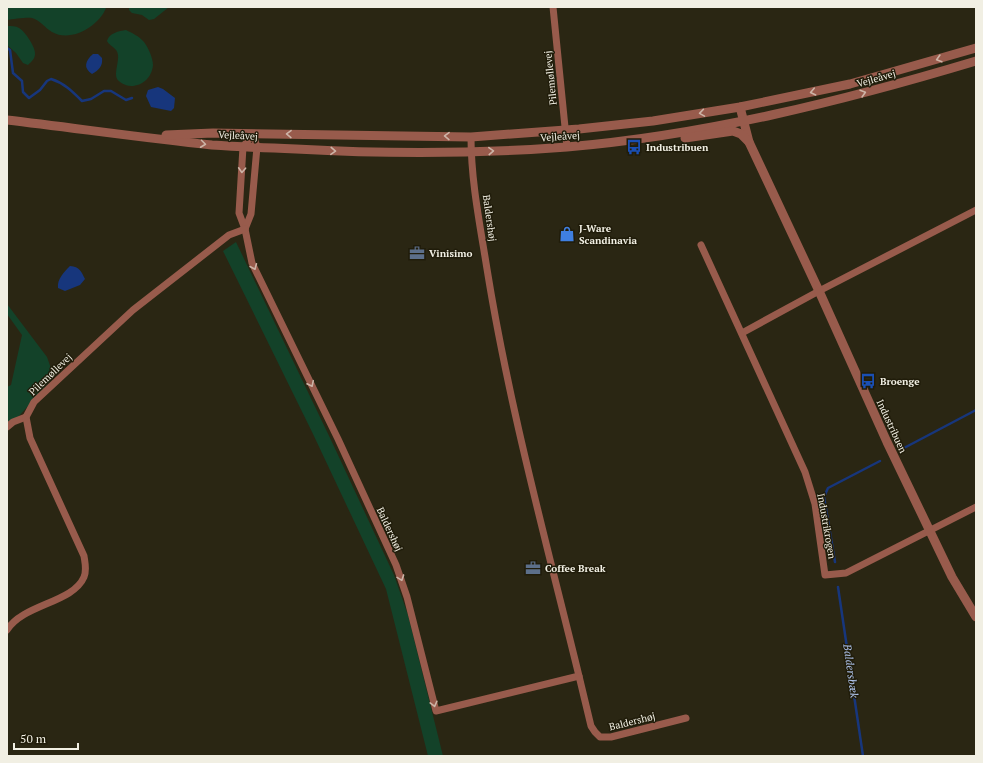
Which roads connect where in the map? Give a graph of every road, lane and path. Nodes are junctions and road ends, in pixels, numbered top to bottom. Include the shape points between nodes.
1 (553, 7) edge
2 (976, 48) edge
3 (976, 61) edge
4 (740, 107) junction
5 (7, 120) edge
6 (744, 122) junction
7 (565, 130) junction
8 (253, 134) junction
9 (137, 136) junction
10 (657, 136) junction
11 (471, 137) junction
12 (749, 142) junction
13 (243, 147) junction
14 (257, 147) junction
15 (567, 147) junction
16 (471, 152) junction
17 (976, 210) edge
18 (245, 229) junction
19 (701, 245) dead end
20 (819, 291) junction
21 (742, 333) junction
22 (26, 417) junction
23 (7, 427) edge
24 (976, 507) edge
25 (929, 531) junction
26 (976, 617) edge
27 (7, 630) edge
28 (579, 676) junction
29 (686, 718) dead end

1 - 7 street, Pilemøllevej
2 -> 4 street, Vejleåvej via 850,84
6 -> 3 street, Vejleåvej via 856,95
4 - 6 street, Industribuen
4 -> 7 street, Vejleåvej via 653,121
5 - 9 street, Vejleåvej
6 - 10 street, Vejleåvej
6 - 12 street, Industribuen
7 - 11 street, Vejleåvej
7 - 15 street, Pilemøllevej
8 - 9 street, Vejleåvej
11 -> 8 street, Vejleåvej
8 - 13 street
8 - 14 street
9 -> 13 street, Vejleåvej
10 - 12 street via 677,139 733,131 741,134
10 - 15 street, Vejleåvej
11 - 16 street, Baldershøj
12 - 20 street, Industribuen
13 - 14 street, Vejleåvej
13 -> 18 street, Baldershøj via 240,213
14 -> 16 street, Vejleåvej via 362,153
14 - 18 street via 251,214
16 -> 15 street, Vejleåvej
16 - 28 street, Baldershøj via 494,312 518,428
17 - 20 street
18 - 22 street, Pilemøllevej via 229,235 133,310 34,402
18 -> 28 street, Baldershøj via 252,263 396,565 407,597 436,711
19 - 21 street, Industrikrogen
20 - 21 street
20 - 25 street, Industribuen
21 - 25 street, Industrikrogen via 805,472 814,504 825,574 846,573
22 - 23 street
22 - 27 street via 30,438 84,556 86,567 85,576 71,592 25,614
24 - 25 street
25 - 26 street, Industribuen
28 - 29 street, Baldershøj via 591,726 600,737 611,737

